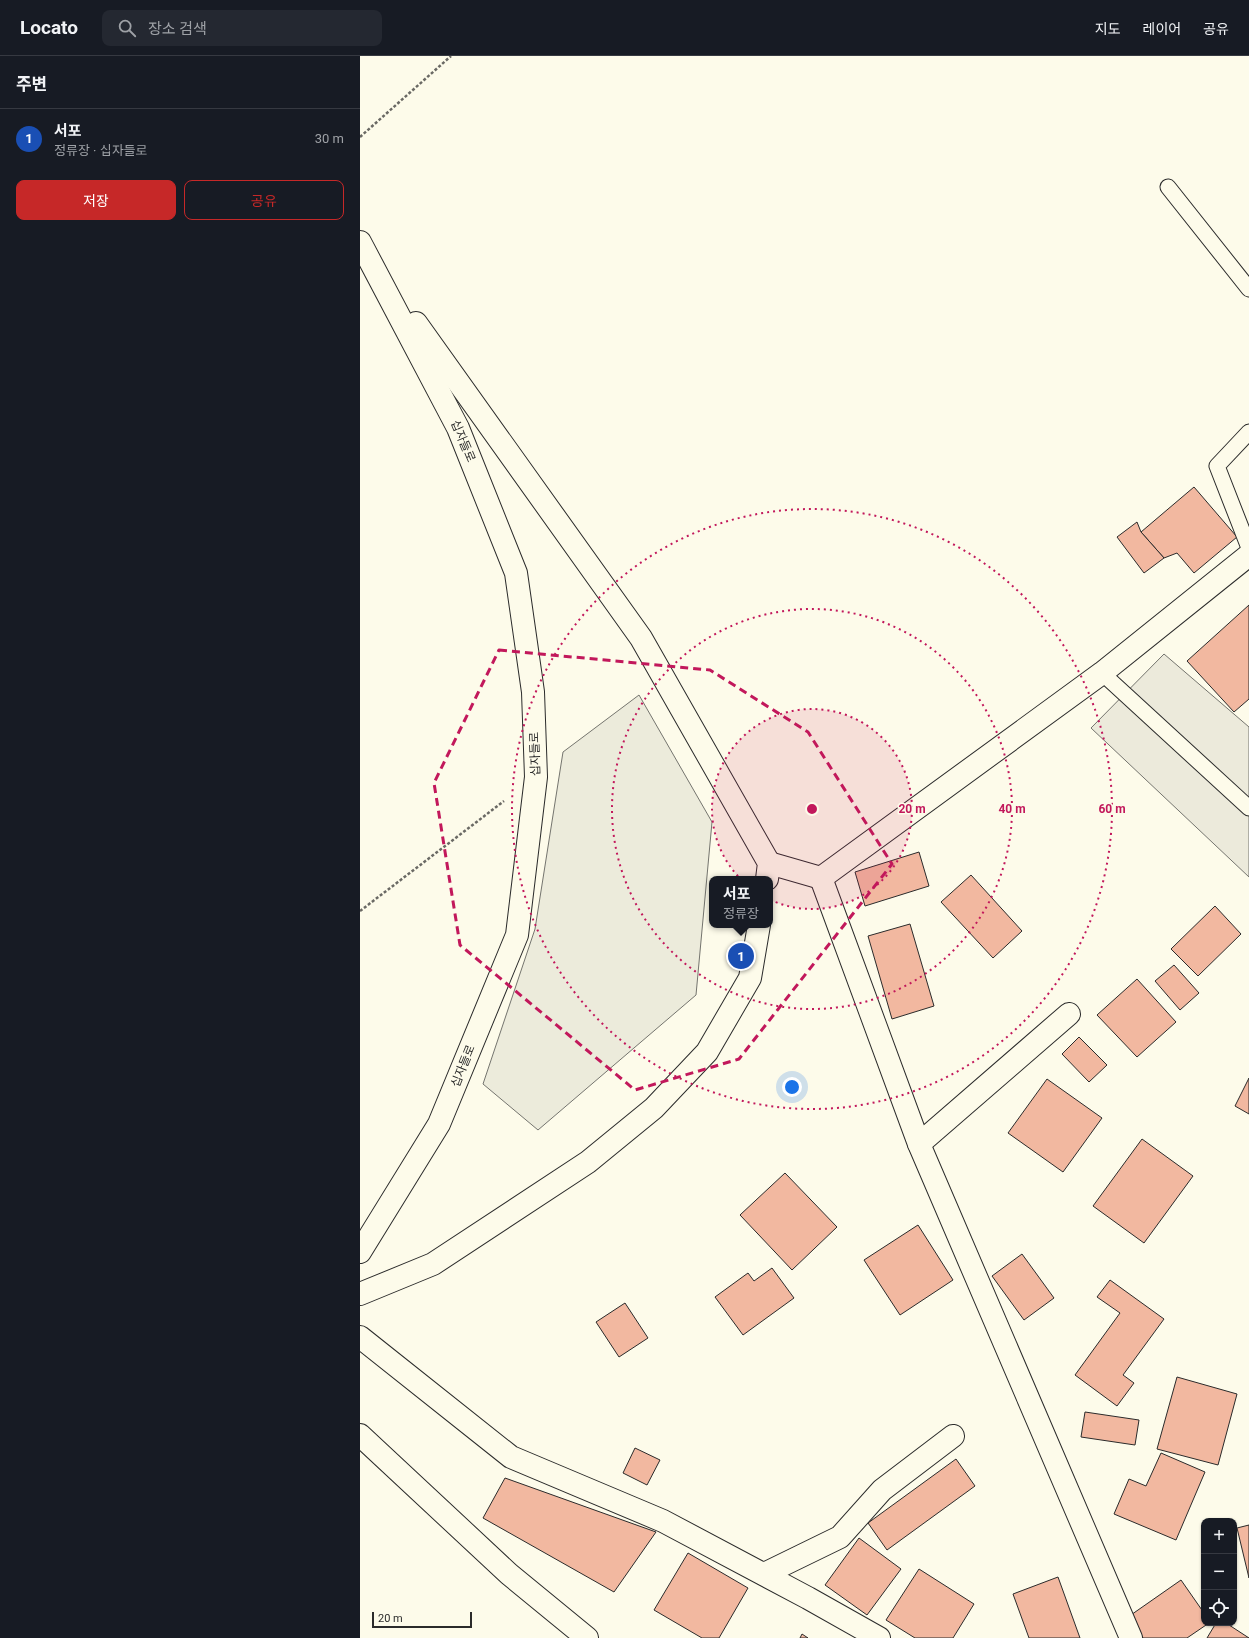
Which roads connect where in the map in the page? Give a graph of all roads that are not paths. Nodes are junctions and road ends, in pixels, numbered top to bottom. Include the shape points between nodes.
1 (1168, 187) dead end
2 (363, 247) edge
3 (1249, 289) edge
4 (1249, 432) edge
5 (1249, 548) edge
6 (1249, 555) edge
7 (1102, 673) junction
8 (1249, 808) edge
9 (768, 871) edge
10 (821, 878) junction
11 (758, 928) edge
12 (1069, 1014) dead end
13 (919, 1144) junction
14 (360, 1252) edge
15 (360, 1294) edge
16 (360, 1337) edge
17 (360, 1436) edge
18 (953, 1436) dead end
19 (764, 1574) junction
20 (587, 1638) edge
21 (879, 1638) edge
22 (1131, 1638) edge

1 - 3 lane
2 - 9 street, 십자들로 via 641,638
2 - 14 street, 십자들로 via 458,428 516,573 532,692 536,777 516,935 439,1124
4 - 5 lane via 1217,466
6 - 7 street
7 - 8 lane
7 - 10 street
9 - 10 street
10 - 13 street
11 - 15 street via 750,978 707,1052 654,1108 588,1162 433,1264
12 - 13 street
13 - 22 street
16 - 19 street via 511,1457 663,1521
17 - 20 street via 508,1574
18 - 19 street via 882,1490 840,1537
19 - 21 street

